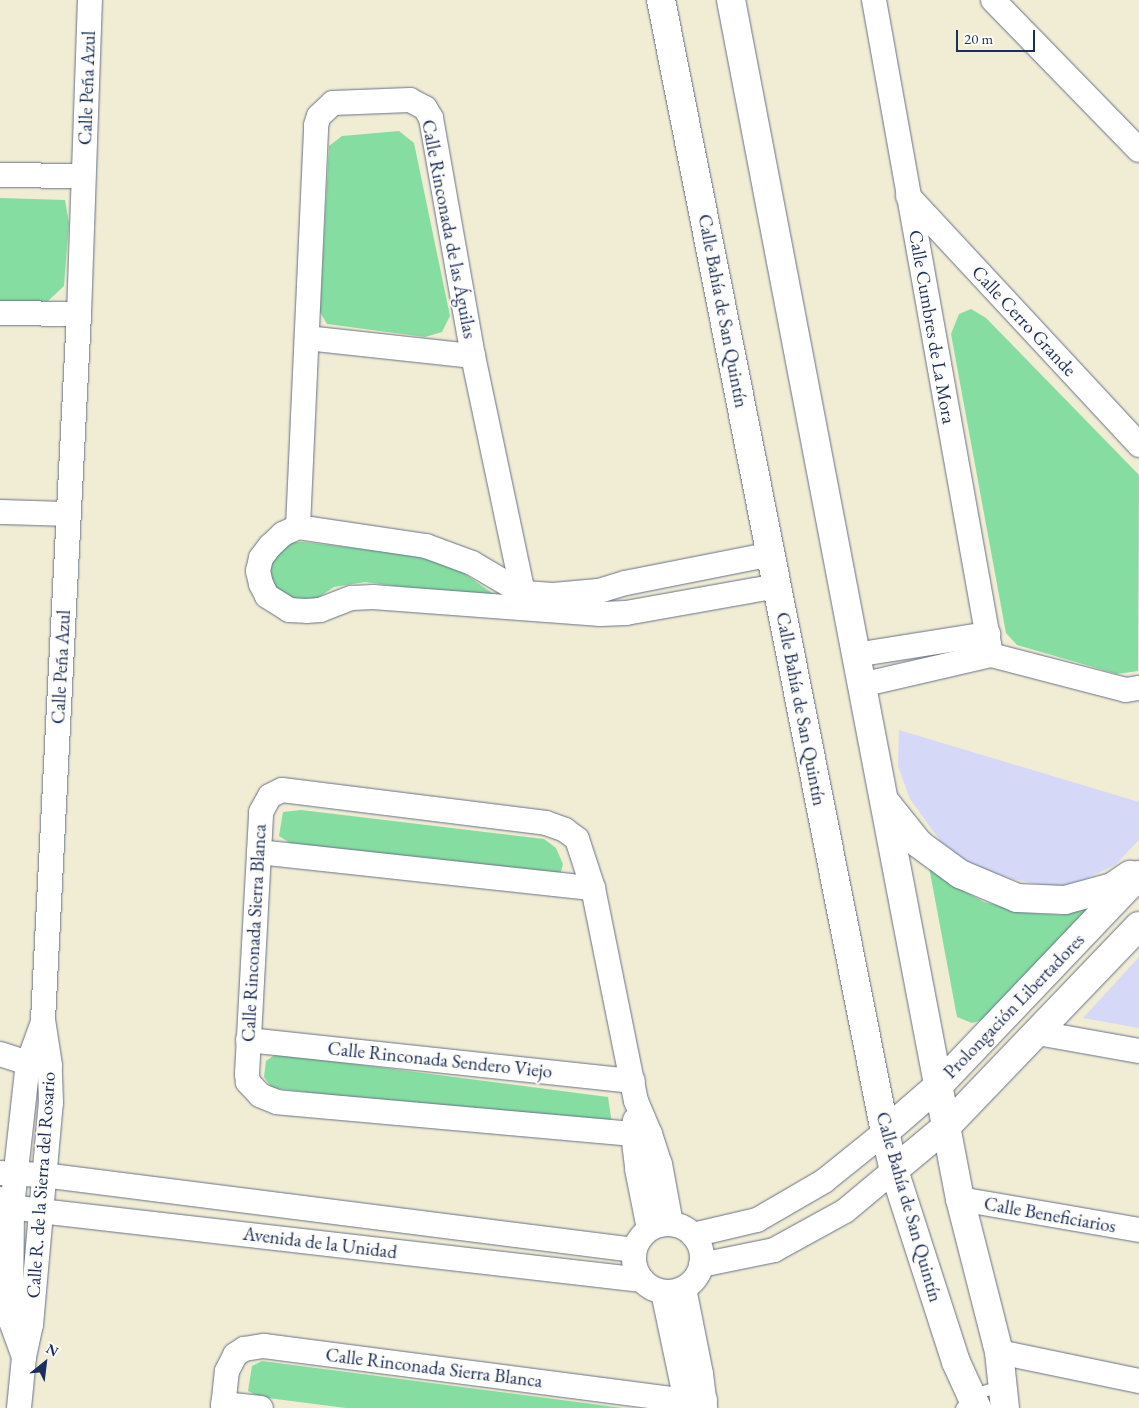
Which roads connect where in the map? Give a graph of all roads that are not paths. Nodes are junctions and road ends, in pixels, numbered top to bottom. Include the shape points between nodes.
1 (90, 0) edge
2 (661, 0) edge
3 (731, 0) edge
4 (874, 0) edge
5 (993, 0) edge
6 (1139, 150) edge
7 (0, 175) edge
8 (83, 176) junction
9 (908, 196) junction
10 (0, 313) edge
11 (79, 314) junction
12 (307, 338) junction
13 (473, 356) junction
14 (1139, 445) edge
15 (0, 512) edge
16 (68, 514) junction
17 (298, 527) junction
18 (772, 554) junction
19 (777, 586) junction
20 (525, 602) junction
21 (990, 644) junction
22 (855, 655) junction
23 (861, 685) junction
24 (1139, 688) edge
25 (885, 802) junction
26 (259, 852) junction
27 (1139, 868) edge
28 (1139, 875) edge
29 (593, 888) junction
30 (1139, 926) edge
31 (43, 1020) joint
32 (1038, 1033) junction
33 (248, 1040) junction
34 (1139, 1051) edge
35 (0, 1054) edge
36 (39, 1064) junction
37 (939, 1085) junction
38 (634, 1091) junction
39 (946, 1126) junction
40 (885, 1132) junction
41 (642, 1134) junction
42 (894, 1170) junction
43 (8, 1173) edge
44 (44, 1175) junction
45 (180, 1193) junction
46 (960, 1199) junction
47 (6, 1203) edge
48 (40, 1211) junction
49 (178, 1227) junction
50 (660, 1227) junction
51 (1139, 1230) edge
52 (693, 1235) junction
53 (634, 1250) junction
54 (701, 1265) junction
55 (642, 1280) junction
56 (673, 1290) junction
57 (14, 1321) edge
58 (999, 1352) junction
59 (1139, 1381) edge
60 (1004, 1396) edge
61 (697, 1404) edge
62 (969, 1404) edge
63 (223, 1406) edge
64 (19, 1408) edge
65 (261, 1408) edge

1 - 8 street, Calle Peña Azul
2 - 18 street, Calle Bahía de San Quintín
3 - 22 street
4 - 9 street, Calle Cumbres de La Mora
5 - 6 street
7 - 8 street
8 - 11 street, Calle Peña Azul
9 - 14 street, Calle Cerro Grande
9 - 21 street, Calle Cumbres de La Mora
10 - 11 street
11 - 16 street, Calle Peña Azul
12 - 13 street, Calle Rinconada de las Águilas
12 - 13 street, Calle Rinconada de las Águilas via 316,125 319,116 332,103 410,100 425,108 431,118
12 - 17 street, Calle Rinconada de las Águilas
13 - 20 street, Calle Rinconada de las Águilas
15 - 16 street
16 - 31 street, Calle Peña Azul
17 - 20 street via 426,546 472,563
17 - 20 street via 283,534 270,546 261,558 258,571 260,584 267,596 289,610 320,610 352,598 373,597
18 - 19 street, Calle Bahía de San Quintín
18 - 20 street
19 - 20 street via 626,613 600,614
19 - 40 street, Calle Bahía de San Quintín
21 - 22 street
21 - 23 street
21 - 24 street via 1126,690
22 - 23 street
23 - 25 street
25 - 27 street via 919,844 960,874 1017,898 1065,900 1112,886
25 - 37 street
26 - 29 street
26 - 29 street, Calle Rinconada Sierra Blanca via 261,812 270,796 282,790 556,826 577,839
26 - 33 street, Calle Rinconada Sierra Blanca
28 - 37 street, Prolongación Libertadores
29 - 38 street, Calle Rinconada Sierra Blanca
30 - 32 street, Prolongación Libertadores
31 - 36 street, Calle R. de la Sierra del Rosario
32 - 34 street
32 - 39 street, Prolongación Libertadores
33 - 38 street, Calle Rinconada Sendero Viejo
33 - 41 street, Calle Rinconada Sierra Blanca via 248,1082 260,1095 277,1102
35 - 36 street
36 - 43 street, Calle R. de la Sierra del Rosario
36 - 44 street, Calle R. de la Sierra del Rosario via 51,1104
37 - 39 street
37 - 40 street, Prolongación Libertadores
38 - 41 street, Calle Rinconada Sierra Blanca
39 - 42 street, Prolongación Libertadores
39 - 46 street
40 - 42 street, Calle Bahía de San Quintín
40 - 52 street via 824,1181 756,1220
41 - 50 street, Calle Rinconada Sierra Blanca
42 - 54 street via 845,1212 774,1250
42 - 62 street, Calle Bahía de San Quintín
43 - 44 street, Avenida de la Unidad
43 - 47 street, Calle R. de la Sierra del Rosario
44 - 45 street, Avenida de la Unidad
44 - 48 street, Calle R. de la Sierra del Rosario
45 - 49 street
45 - 53 street, Avenida de la Unidad
46 - 51 street, Calle Beneficiarios
46 - 58 street
47 - 48 street, Avenida de la Unidad
47 - 57 street, Calle R. de la Sierra del Rosario
48 - 49 street, Avenida de la Unidad
48 - 57 street, Calle R. de la Sierra del Rosario
49 - 55 street, Avenida de la Unidad
50 - 52 street via 686,1230
50 - 53 street via 637,1242
52 - 54 street via 699,1244
53 - 55 street via 635,1266
54 - 56 street via 698,1274
55 - 56 street via 652,1288
56 - 61 street, Calle Rinconada Sierra Blanca
57 - 64 street, Calle R. de la Sierra del Rosario via 24,1357
58 - 59 street
58 - 60 street
60 - 62 lane
61 - 63 street, Calle Rinconada Sierra Blanca via 264,1346 244,1348 235,1355 228,1371
63 - 65 street, Calle Rinconada Sierra Blanca

